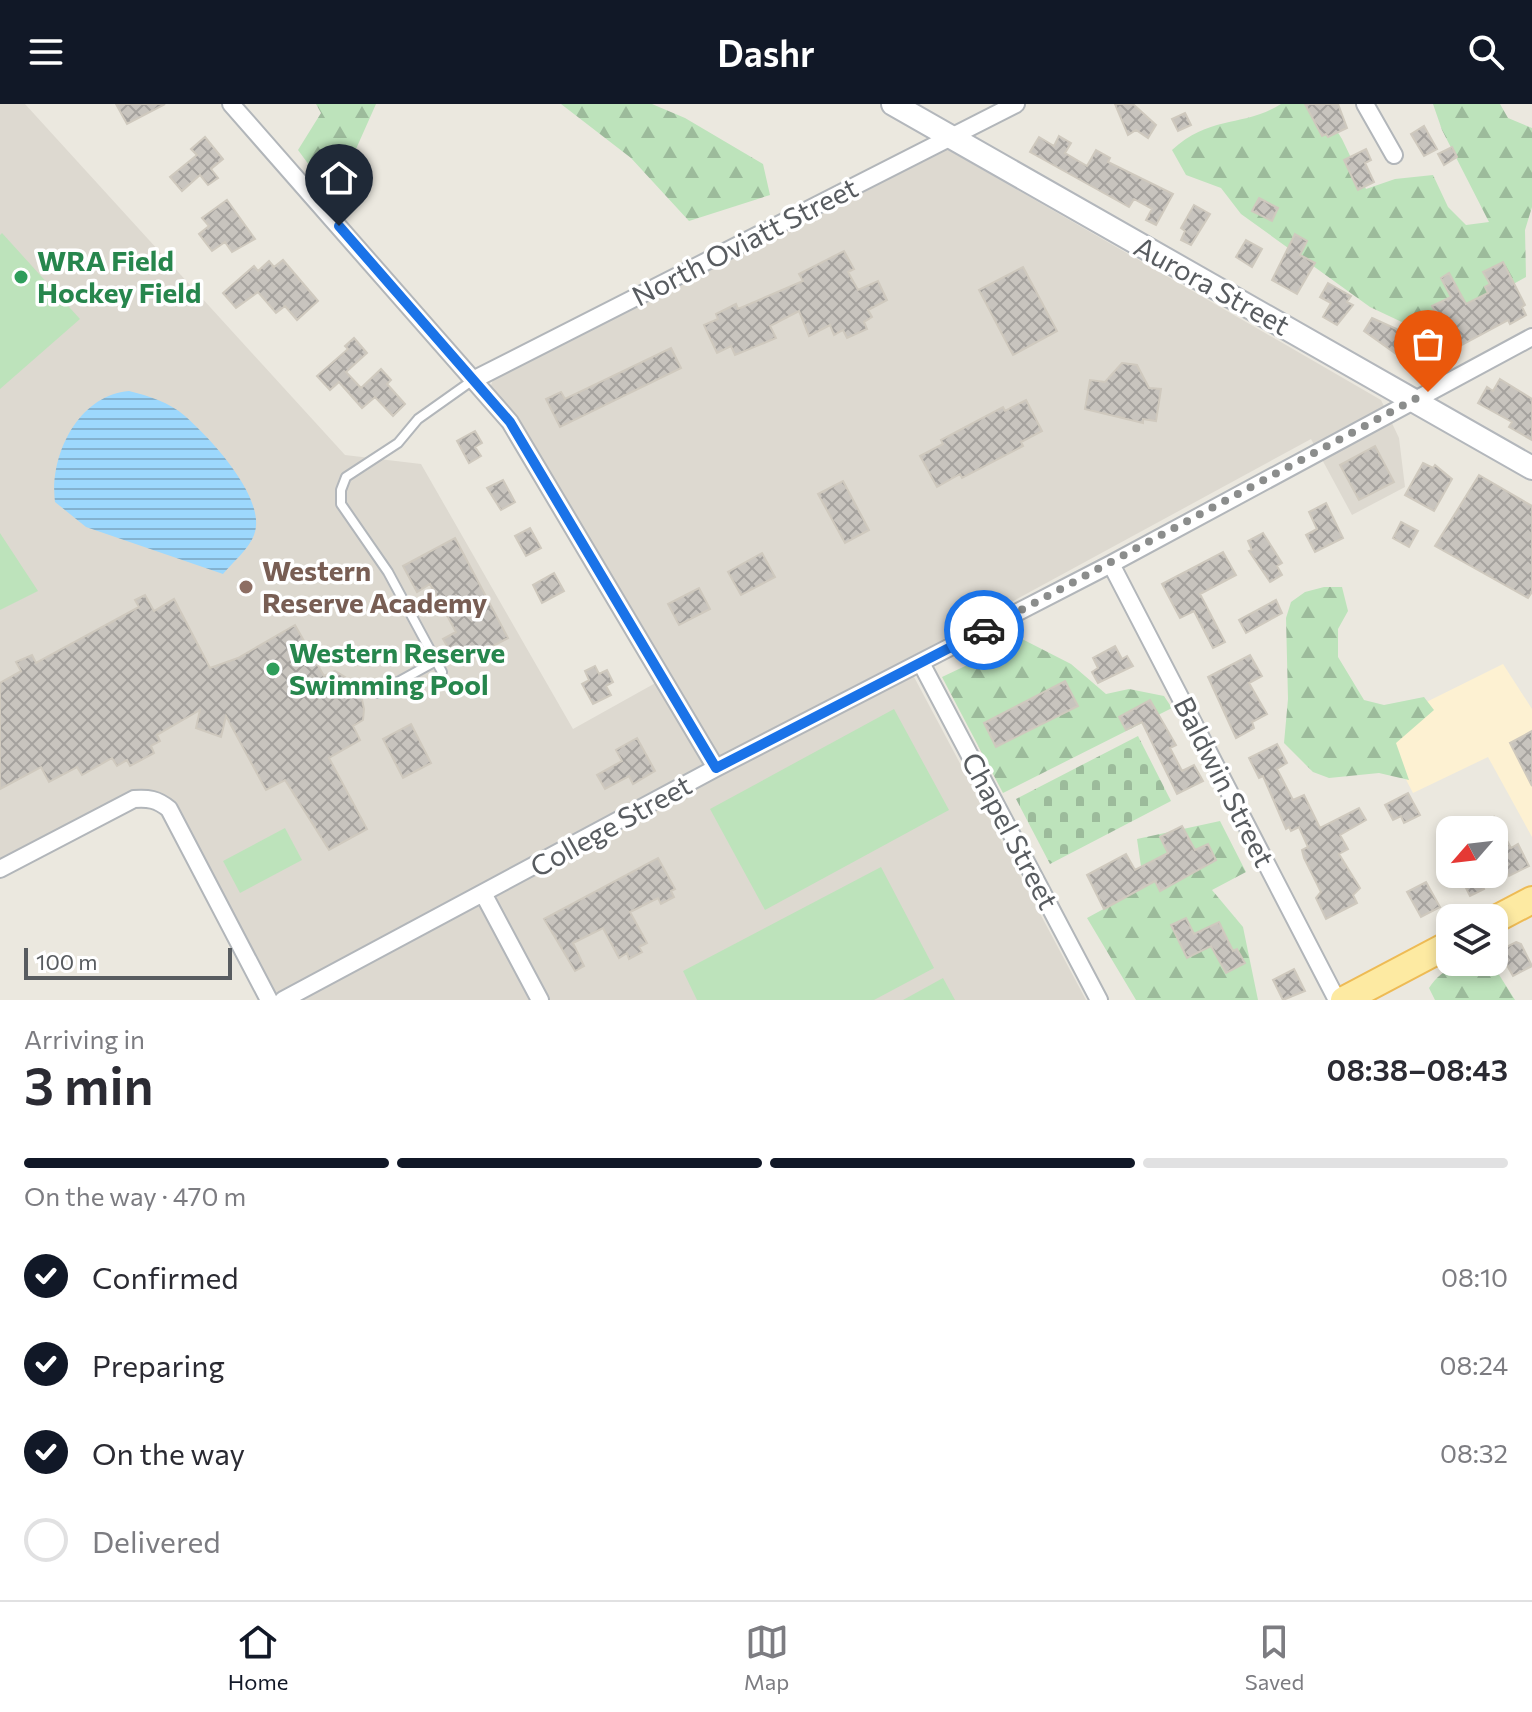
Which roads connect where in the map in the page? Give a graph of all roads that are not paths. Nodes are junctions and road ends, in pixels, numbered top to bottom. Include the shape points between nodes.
1 (231, 104) edge
2 (893, 104) edge
3 (1016, 104) edge
4 (1365, 104) edge
5 (950, 136) junction
6 (1394, 155) dead end
7 (1532, 337) edge
8 (473, 380) junction
9 (1415, 400) junction
10 (1532, 468) edge
11 (1111, 564) junction
12 (436, 661) junction
13 (921, 663) junction
14 (442, 672) dead end
15 (378, 693) dead end
16 (716, 768) junction
17 (0, 869) edge
18 (484, 895) junction
19 (1532, 900) edge
20 (1508, 913) edge
21 (1436, 951) edge
22 (269, 1000) edge
23 (283, 1000) edge
24 (540, 1000) edge
25 (1099, 1000) edge
26 (1337, 1000) edge
27 (1344, 1000) edge

1 - 8 street
2 - 5 street, Aurora Street
3 - 5 street, North Oviatt Street
4 - 6 street
5 - 8 street, North Oviatt Street
5 - 9 street, Aurora Street
7 - 9 street, College Street
8 - 12 lane via 418,419 398,443 346,477 341,490 341,504 388,572
8 - 16 street via 510,422
9 - 10 street, Aurora Street
9 - 11 street, College Street
11 - 13 street, College Street
11 - 26 street, Baldwin Street
12 - 14 lane
12 - 15 lane
13 - 16 street, College Street
13 - 25 street, Chapel Street
16 - 18 street, College Street
17 - 22 street via 134,799 160,802 169,809
18 - 23 street, College Street
18 - 24 street
19 - 20 main road
21 - 27 main road

